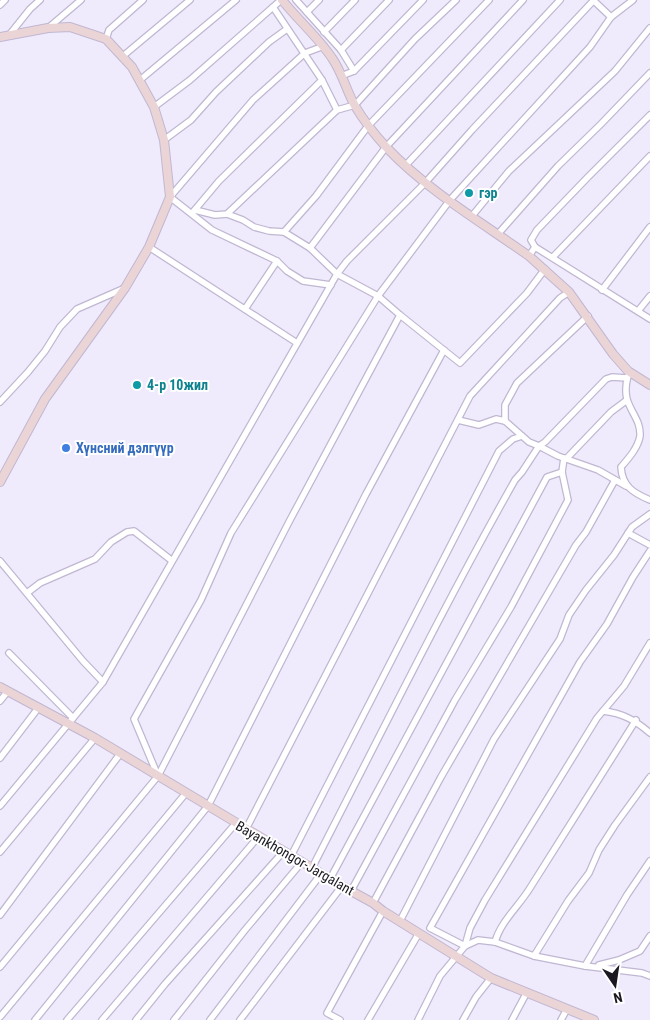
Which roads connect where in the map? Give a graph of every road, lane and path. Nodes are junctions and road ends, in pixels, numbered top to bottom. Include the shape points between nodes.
1 (5, 0) edge
2 (40, 0) edge
3 (80, 0) edge
4 (143, 0) edge
5 (190, 0) edge
6 (236, 0) edge
7 (282, 0) edge
8 (296, 0) edge
9 (319, 0) edge
10 (355, 0) edge
11 (389, 0) edge
12 (423, 0) edge
13 (456, 0) edge
14 (489, 0) edge
15 (523, 0) edge
16 (560, 0) edge
17 (594, 0) edge
18 (633, 0) edge
19 (0, 5) edge
20 (273, 7) junction
21 (307, 12) junction
22 (611, 17) junction
23 (48, 28) junction
24 (650, 28) edge
25 (287, 29) junction
26 (324, 32) junction
27 (10, 34) junction
28 (0, 37) edge
29 (106, 39) junction
30 (324, 46) junction
31 (341, 50) junction
32 (305, 53) junction
33 (123, 56) junction
34 (354, 71) junction
35 (650, 73) edge
36 (341, 76) junction
37 (140, 80) junction
38 (322, 80) junction
39 (355, 105) junction
40 (154, 107) junction
41 (337, 110) junction
42 (650, 115) edge
43 (368, 126) junction
44 (164, 140) junction
45 (386, 147) junction
46 (650, 156) edge
47 (405, 166) junction
48 (425, 184) junction
49 (170, 198) junction
50 (450, 200) junction
51 (194, 212) junction
52 (227, 214) junction
53 (472, 216) junction
54 (650, 227) edge
55 (284, 232) junction
56 (498, 234) junction
57 (149, 247) junction
58 (535, 247) junction
59 (310, 248) junction
60 (529, 256) junction
61 (553, 257) junction
62 (277, 261) junction
63 (545, 269) junction
64 (337, 274) junction
65 (331, 285) junction
66 (125, 288) junction
67 (602, 290) junction
68 (569, 292) junction
69 (378, 296) junction
70 (650, 296) edge
71 (245, 309) junction
72 (638, 311) junction
73 (400, 315) junction
74 (588, 316) junction
75 (650, 319) edge
76 (297, 343) junction
77 (444, 350) junction
78 (628, 375) junction
79 (650, 385) edge
80 (627, 400) junction
81 (0, 402) edge
82 (458, 420) junction
83 (505, 421) junction
84 (522, 436) junction
85 (539, 446) junction
86 (565, 459) junction
87 (562, 472) junction
88 (615, 480) junction
89 (0, 482) edge
90 (626, 486) junction
91 (650, 500) edge
92 (650, 514) edge
93 (628, 533) junction
94 (650, 545) edge
95 (650, 551) edge
96 (171, 560) junction
97 (0, 561) edge
98 (27, 593) junction
99 (650, 643) edge
100 (9, 653) dead end
101 (103, 682) junction
102 (0, 687) edge
103 (8, 691) junction
104 (0, 701) edge
105 (39, 707) junction
106 (603, 711) junction
107 (636, 720) junction
108 (70, 721) junction
109 (650, 732) edge
110 (95, 738) junction
111 (120, 754) junction
112 (0, 758) edge
113 (158, 776) junction
114 (650, 777) edge
115 (186, 793) junction
116 (0, 806) edge
117 (208, 806) junction
118 (236, 823) junction
119 (246, 829) junction
120 (258, 836) junction
121 (0, 852) edge
122 (287, 853) junction
123 (650, 861) edge
124 (302, 862) junction
125 (312, 868) junction
126 (321, 874) junction
127 (330, 879) junction
128 (342, 886) junction
129 (351, 891) junction
130 (373, 903) junction
131 (383, 911) junction
132 (0, 915) edge
133 (400, 921) junction
134 (430, 928) junction
135 (422, 934) junction
136 (650, 936) edge
137 (495, 942) junction
138 (465, 946) junction
139 (455, 956) junction
140 (534, 956) junction
141 (586, 966) junction
142 (595, 966) junction
143 (0, 967) edge
144 (650, 976) edge
145 (491, 978) junction
146 (527, 992) junction
147 (567, 1009) junction
148 (0, 1017) edge
149 (35, 1020) edge
150 (67, 1020) edge
151 (102, 1020) edge
152 (136, 1020) edge
153 (174, 1020) edge
154 (210, 1020) edge
155 (240, 1020) edge
156 (340, 1020) edge
157 (368, 1020) edge
158 (418, 1020) edge
159 (463, 1020) edge
160 (512, 1020) edge
161 (561, 1020) edge
162 (594, 1020) edge

1 - 19 street
2 - 27 street
3 - 23 street
4 - 29 street via 109,30
5 - 33 street
6 - 37 street
7 - 20 street
7 - 30 street
8 - 21 street
9 - 21 street
10 - 26 street
11 - 31 street
12 - 34 street
13 - 39 street via 415,39
14 - 43 street
15 - 45 street
16 - 47 street
17 - 22 street
17 - 48 street
18 - 22 street
20 - 25 street
20 - 40 street
21 - 26 street
22 - 50 street via 590,47
23 - 27 street
23 - 29 street via 70,27
24 - 53 street via 615,71 509,171
25 - 32 street
25 - 44 street via 216,92 191,120
26 - 31 street
27 - 28 street
29 - 33 street
30 - 32 street
30 - 36 street
31 - 34 street
32 - 38 street
32 - 49 street via 254,100
33 - 37 street
34 - 36 street
35 - 56 street via 558,166
36 - 39 street
37 - 40 street
38 - 41 street
38 - 51 street via 219,181
39 - 41 street
39 - 43 street
40 - 44 street
41 - 52 street
42 - 58 street via 537,230 531,240
43 - 45 street
43 - 55 street via 316,196
44 - 49 street
45 - 47 street
45 - 59 street
46 - 61 street
47 - 48 street
48 - 50 street
48 - 64 street
49 - 51 street
49 - 57 street
50 - 53 street
50 - 69 street
51 - 52 street
51 - 62 street via 212,230
52 - 55 street via 254,227
53 - 56 street
54 - 67 street
55 - 59 street
56 - 60 street
57 - 66 street
57 - 71 street
58 - 60 street
58 - 61 street
59 - 64 street
60 - 63 street
61 - 67 street
62 - 65 street via 303,281
62 - 71 street
63 - 68 street
63 - 77 street via 527,293 460,363
64 - 65 street
64 - 69 street
65 - 76 street
66 - 81 street via 77,309
66 - 89 street via 45,399
67 - 72 street
68 - 74 street
68 - 82 street via 470,396
69 - 73 street
69 - 113 street via 231,533 202,600 134,719
70 - 72 street
71 - 76 street
72 - 75 street
73 - 77 street
73 - 113 street
74 - 78 street
74 - 83 street via 517,383 505,405
76 - 96 street
77 - 117 street via 366,494
78 - 79 street
78 - 80 street
78 - 85 street via 606,380
80 - 86 street
80 - 90 street via 638,422 640,438 621,467
82 - 83 street via 478,425 496,419
82 - 119 street
83 - 84 street
84 - 85 street
84 - 122 street via 513,439 500,451
85 - 86 street
85 - 125 street via 515,480 453,591
86 - 87 street
86 - 88 street via 598,470
87 - 127 street via 547,477
87 - 129 street via 568,500
88 - 90 street
88 - 130 street via 441,777
90 - 91 street
92 - 93 street
93 - 94 street
93 - 133 street via 569,615 560,639 494,739
95 - 134 street via 607,624 580,662
96 - 98 street via 134,531 127,532 111,542 95,559 40,583
96 - 101 street
97 - 98 street
98 - 101 street
99 - 106 street via 624,686
100 - 108 street
101 - 108 street
102 - 103 street, Bayankhongor-Jargalant
103 - 104 street
103 - 105 street, Bayankhongor-Jargalant
105 - 108 street, Bayankhongor-Jargalant
105 - 112 street
106 - 107 street
106 - 138 street via 485,900 470,928
107 - 109 street
107 - 137 street via 497,934
108 - 110 street, Bayankhongor-Jargalant
108 - 116 street
110 - 111 street, Bayankhongor-Jargalant
110 - 121 street
111 - 113 street, Bayankhongor-Jargalant
111 - 132 street
113 - 115 street, Bayankhongor-Jargalant
113 - 143 street
114 - 140 street via 615,824 589,873
115 - 117 street, Bayankhongor-Jargalant
115 - 148 street
117 - 118 street, Bayankhongor-Jargalant
117 - 149 street
118 - 119 street, Bayankhongor-Jargalant
118 - 150 street
119 - 120 street, Bayankhongor-Jargalant
120 - 122 street, Bayankhongor-Jargalant
120 - 151 street
122 - 124 street, Bayankhongor-Jargalant
122 - 152 street via 165,984
123 - 141 street
124 - 125 street, Bayankhongor-Jargalant
124 - 153 street
125 - 126 street, Bayankhongor-Jargalant
126 - 127 street, Bayankhongor-Jargalant
126 - 154 street
127 - 128 street, Bayankhongor-Jargalant
128 - 129 street, Bayankhongor-Jargalant
128 - 155 street
129 - 130 street, Bayankhongor-Jargalant
130 - 131 street, Bayankhongor-Jargalant
131 - 133 street, Bayankhongor-Jargalant
131 - 156 street via 327,1013
133 - 135 street, Bayankhongor-Jargalant
134 - 135 street
134 - 138 street
135 - 139 street, Bayankhongor-Jargalant
135 - 157 street
136 - 142 street via 640,951
137 - 138 street via 478,940
137 - 140 street
138 - 139 street
139 - 145 street, Bayankhongor-Jargalant
139 - 158 street via 440,976
140 - 141 street
141 - 142 street
142 - 144 street
145 - 146 street, Bayankhongor-Jargalant
145 - 159 street
146 - 147 street, Bayankhongor-Jargalant
146 - 160 street
147 - 161 street
147 - 162 street, Bayankhongor-Jargalant

